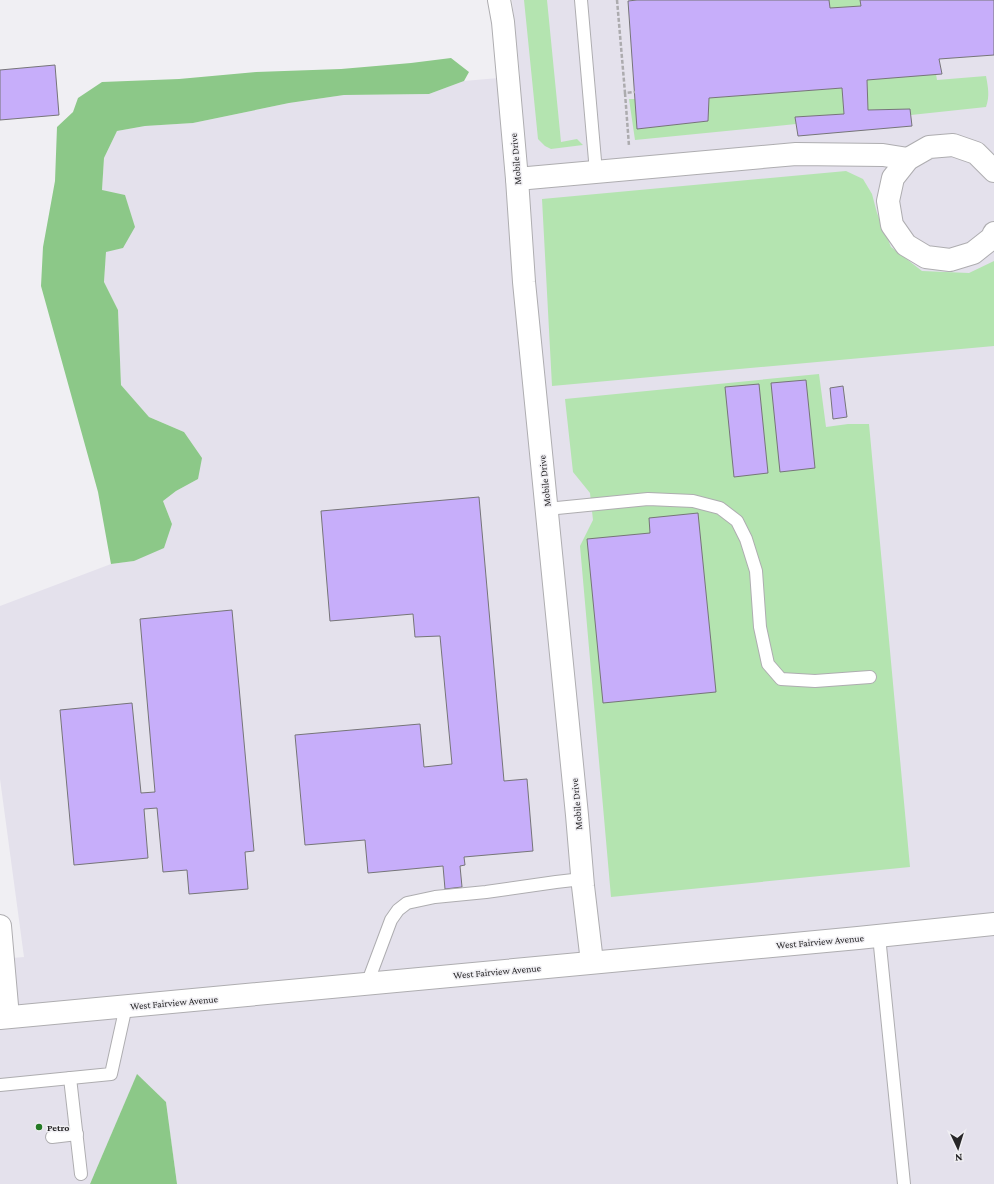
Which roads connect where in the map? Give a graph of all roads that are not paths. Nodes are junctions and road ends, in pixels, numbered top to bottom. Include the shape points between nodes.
1 (498, 0) edge
2 (581, 0) edge
3 (908, 159) junction
4 (994, 170) edge
5 (596, 172) junction
6 (517, 179) junction
7 (994, 233) edge
8 (546, 509) junction
9 (870, 677) dead end
10 (582, 880) junction
11 (994, 924) edge
12 (0, 926) edge
13 (880, 936) junction
14 (592, 962) junction
15 (367, 984) junction
16 (126, 1006) junction
17 (4, 1018) edge
18 (70, 1078) junction
19 (0, 1085) edge
20 (77, 1134) junction
21 (52, 1137) dead end
22 (81, 1174) dead end
23 (904, 1184) edge

1 - 6 street, Mobile Drive via 503,22
2 - 5 lane
3 - 4 street via 929,147 953,145 976,153
3 - 5 street via 884,155 796,154
3 - 7 street via 893,178 888,201 892,225 906,245 926,257 950,260 973,254 992,238
5 - 6 street
6 - 8 street, Mobile Drive via 524,282
8 - 9 lane via 648,499 693,501 720,508 736,521 746,538 756,571 760,627 768,664 781,679 815,681
8 - 10 street, Mobile Drive
10 - 14 street, Mobile Drive
10 - 15 lane via 435,897 407,903 390,920
11 - 13 street, West Fairview Avenue
12 - 17 street
13 - 14 street, West Fairview Avenue
13 - 23 lane
14 - 15 street, West Fairview Avenue
15 - 16 street, West Fairview Avenue
16 - 17 street, West Fairview Avenue
16 - 18 lane via 111,1074
18 - 19 lane
18 - 20 lane
20 - 21 lane
20 - 22 lane

